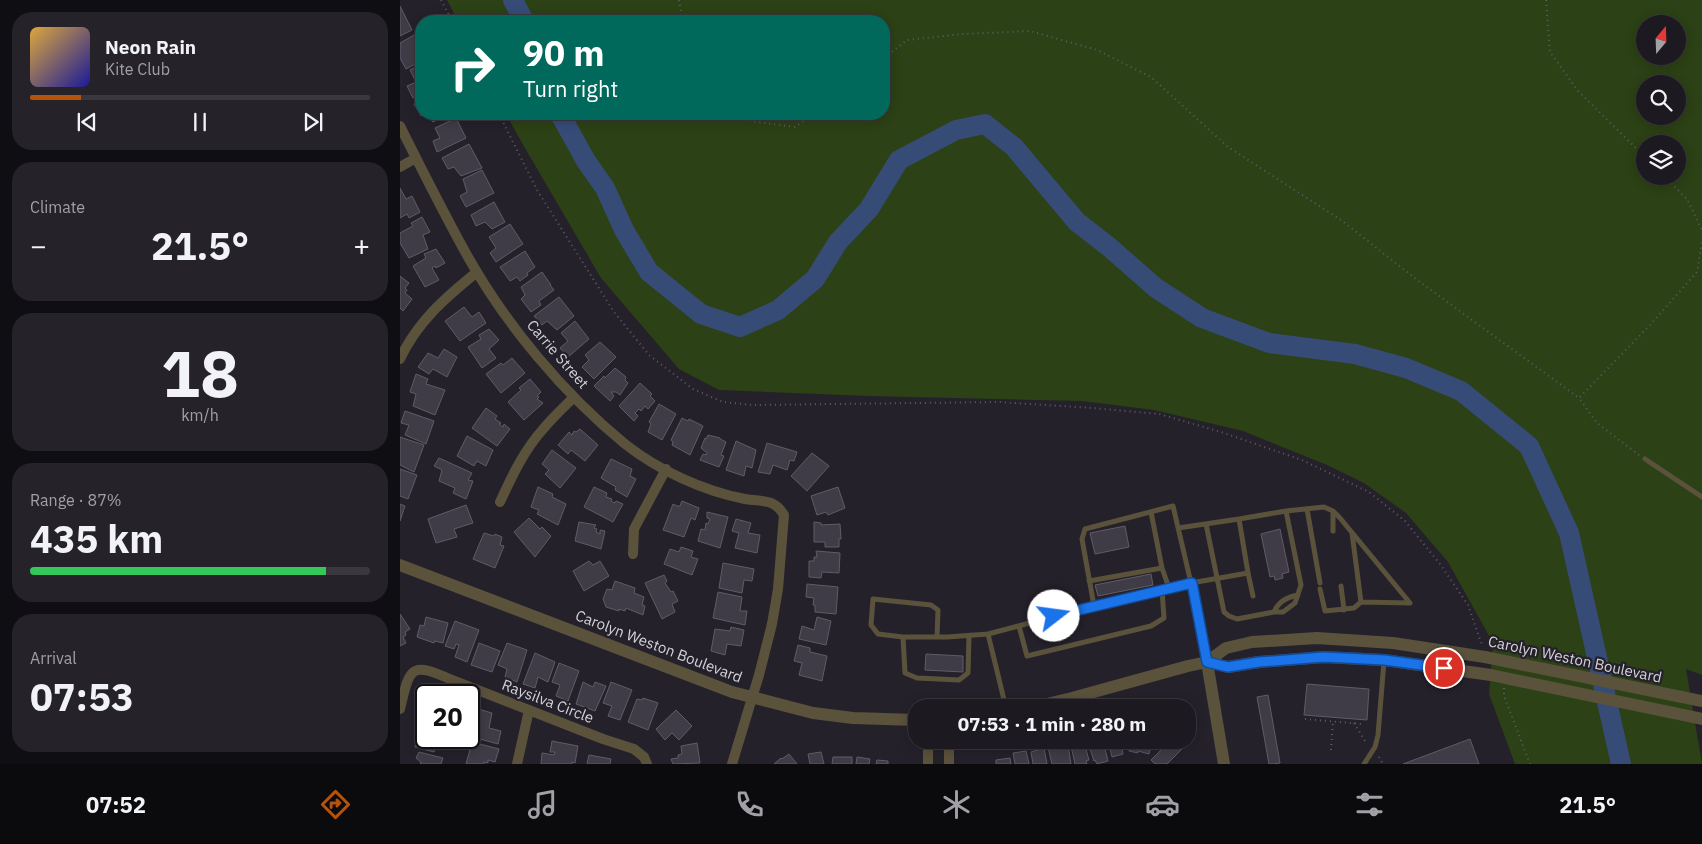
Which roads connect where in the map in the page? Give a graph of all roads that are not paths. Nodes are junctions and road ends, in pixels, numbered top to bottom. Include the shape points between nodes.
1 (400, 126) edge
2 (416, 158) junction
3 (400, 167) edge
4 (477, 272) junction
5 (400, 359) edge
6 (574, 397) junction
7 (1645, 459) road end
8 (666, 469) junction
9 (1702, 497) edge
10 (500, 502) dead end
11 (1307, 509) junction
12 (1286, 511) junction
13 (1333, 511) junction
14 (1151, 512) junction
15 (1239, 519) junction
16 (1206, 524) junction
17 (1178, 528) junction
18 (1333, 531) dead end
19 (1352, 532) junction
20 (633, 554) dead end
21 (400, 565) edge
22 (1162, 568) junction
23 (1248, 573) junction
24 (1216, 579) junction
25 (1090, 581) junction
26 (1192, 583) junction
27 (1341, 586) dead end
28 (1146, 587) dead end
29 (1169, 588) junction
30 (1134, 589) dead end
31 (1162, 590) junction
32 (1124, 591) dead end
33 (1112, 593) dead end
34 (1148, 593) junction
35 (1298, 595) junction
36 (1136, 596) junction
37 (1254, 596) dead end
38 (1126, 598) junction
39 (1114, 601) junction
40 (1361, 602) junction
41 (1094, 606) junction
42 (1344, 610) junction
43 (1274, 612) junction
44 (1018, 626) junction
45 (988, 634) junction
46 (969, 636) junction
47 (903, 637) junction
48 (936, 637) junction
49 (1384, 660) junction
50 (1207, 662) junction
51 (751, 698) junction
52 (1004, 699) edge
53 (1068, 699) edge
54 (1702, 701) edge
55 (400, 709) edge
56 (529, 710) junction
57 (1702, 710) edge
58 (1685, 715) junction
59 (1702, 719) edge
60 (908, 720) edge
61 (928, 749) edge
62 (949, 749) edge
63 (517, 764) edge
64 (647, 764) edge
65 (732, 764) edge
66 (928, 764) edge
67 (949, 764) edge
68 (1224, 764) edge
69 (1364, 764) edge

1 - 2 street, Carrie Street
2 - 3 street
2 - 4 street, Carrie Street
4 - 5 street via 437,305 420,325
4 - 6 street, Carrie Street via 520,334
6 - 8 street, Carrie Street via 626,445
6 - 10 street via 544,427 520,459
7 - 9 lane
8 - 20 street via 634,529
8 - 51 street, Carrie Street via 721,493 769,502 779,507 784,515 778,589 766,649
11 - 12 lane
11 - 13 lane via 1324,507
11 - 42 lane via 1325,611
12 - 15 lane
12 - 35 lane via 1301,585
13 - 18 lane
13 - 19 lane
14 - 17 lane via 1173,506
14 - 22 lane
14 - 25 lane via 1085,529 1082,539
15 - 16 lane
15 - 23 lane
16 - 17 lane
16 - 24 lane
17 - 26 lane
19 - 40 lane
19 - 40 lane via 1410,603
21 - 51 street, Carolyn Weston Boulevard
22 - 25 lane
22 - 29 lane
23 - 24 lane
23 - 37 lane
24 - 26 lane
24 - 43 lane via 1224,612 1228,616 1236,619
25 - 41 lane
26 - 29 lane
26 - 50 lane
27 - 42 lane
28 - 34 lane
29 - 31 lane
30 - 36 lane
31 - 34 lane
31 - 44 lane via 1164,618 1151,626 1027,656
32 - 38 lane
33 - 39 lane
34 - 36 lane
35 - 43 lane via 1290,596 1277,605
35 - 43 lane via 1295,603 1283,612
36 - 38 lane
38 - 39 lane
39 - 41 lane
40 - 42 lane
41 - 44 lane
44 - 45 lane
45 - 46 lane
45 - 52 lane
46 - 47 lane via 968,673 959,680 917,678 905,673
46 - 48 lane
47 - 48 lane
47 - 48 lane via 878,634 871,625 873,599 931,605 938,610
49 - 50 street, Carolyn Weston Boulevard via 1324,657 1228,667
49 - 58 street, Carolyn Weston Boulevard via 1508,678
49 - 69 lane via 1378,735 1375,747
50 - 53 street, Carolyn Weston Boulevard
50 - 54 street, Carolyn Weston Boulevard via 1226,648 1252,642 1317,638 1393,643 1504,660
50 - 68 street
51 - 60 street, Carolyn Weston Boulevard via 814,713
51 - 65 street
55 - 56 street, Raysilva Circle via 411,674 425,669
56 - 63 street
56 - 64 street, Raysilva Circle via 634,749 640,752
57 - 58 street
58 - 59 street, Carolyn Weston Boulevard
61 - 66 street
62 - 67 street

